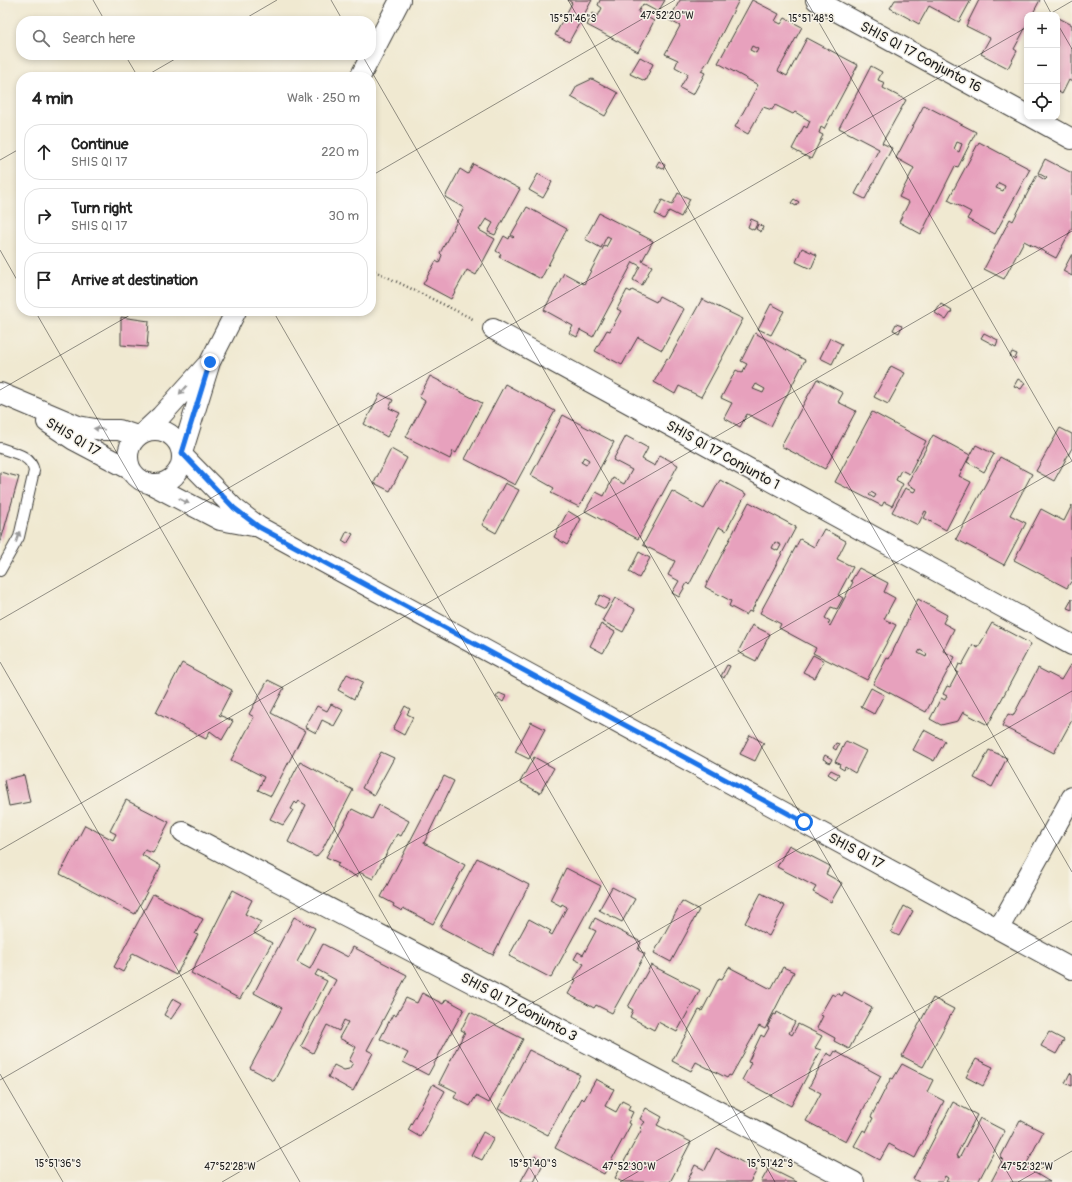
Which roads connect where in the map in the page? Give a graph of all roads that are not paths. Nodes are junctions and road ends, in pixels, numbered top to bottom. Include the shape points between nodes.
1 (400, 0) edge
2 (816, 0) edge
3 (376, 46) edge
4 (369, 60) edge
5 (363, 72) edge
6 (1024, 112) edge
7 (1037, 120) edge
8 (1072, 139) edge
9 (233, 316) edge
10 (493, 329) road end
11 (210, 362) junction
12 (8, 397) edge
13 (140, 434) junction
14 (0, 448) edge
15 (182, 454) junction
16 (131, 470) junction
17 (149, 484) junction
18 (259, 527) junction
19 (0, 571) edge
20 (1072, 645) edge
21 (1072, 797) edge
22 (183, 832) dead end
23 (999, 928) junction
24 (1072, 969) edge
25 (854, 1182) edge

1 - 3 street
2 - 6 street, SHIS QI 17 Conjunto 16
4 - 5 street
7 - 8 street
9 - 11 street
10 - 20 street, SHIS QI 17 Conjunto 1
11 -> 13 street via 161,416
11 - 15 street
13 -> 12 street, SHIS QI 17 via 78,426
12 - 16 street, SHIS QI 17 via 74,440
13 - 15 street via 156,429 168,433 177,441
13 - 16 street via 129,448
19 -> 14 lane via 19,538 34,471 28,459
15 - 17 street via 181,463 173,477 158,484
15 - 18 street, SHIS QI 17 via 234,508
16 - 17 street via 139,479
17 -> 18 street, SHIS QI 17 via 220,520
18 - 23 street, SHIS QI 17
21 - 23 street
22 - 25 street, SHIS QI 17 Conjunto 3
23 - 24 street, SHIS QI 17

